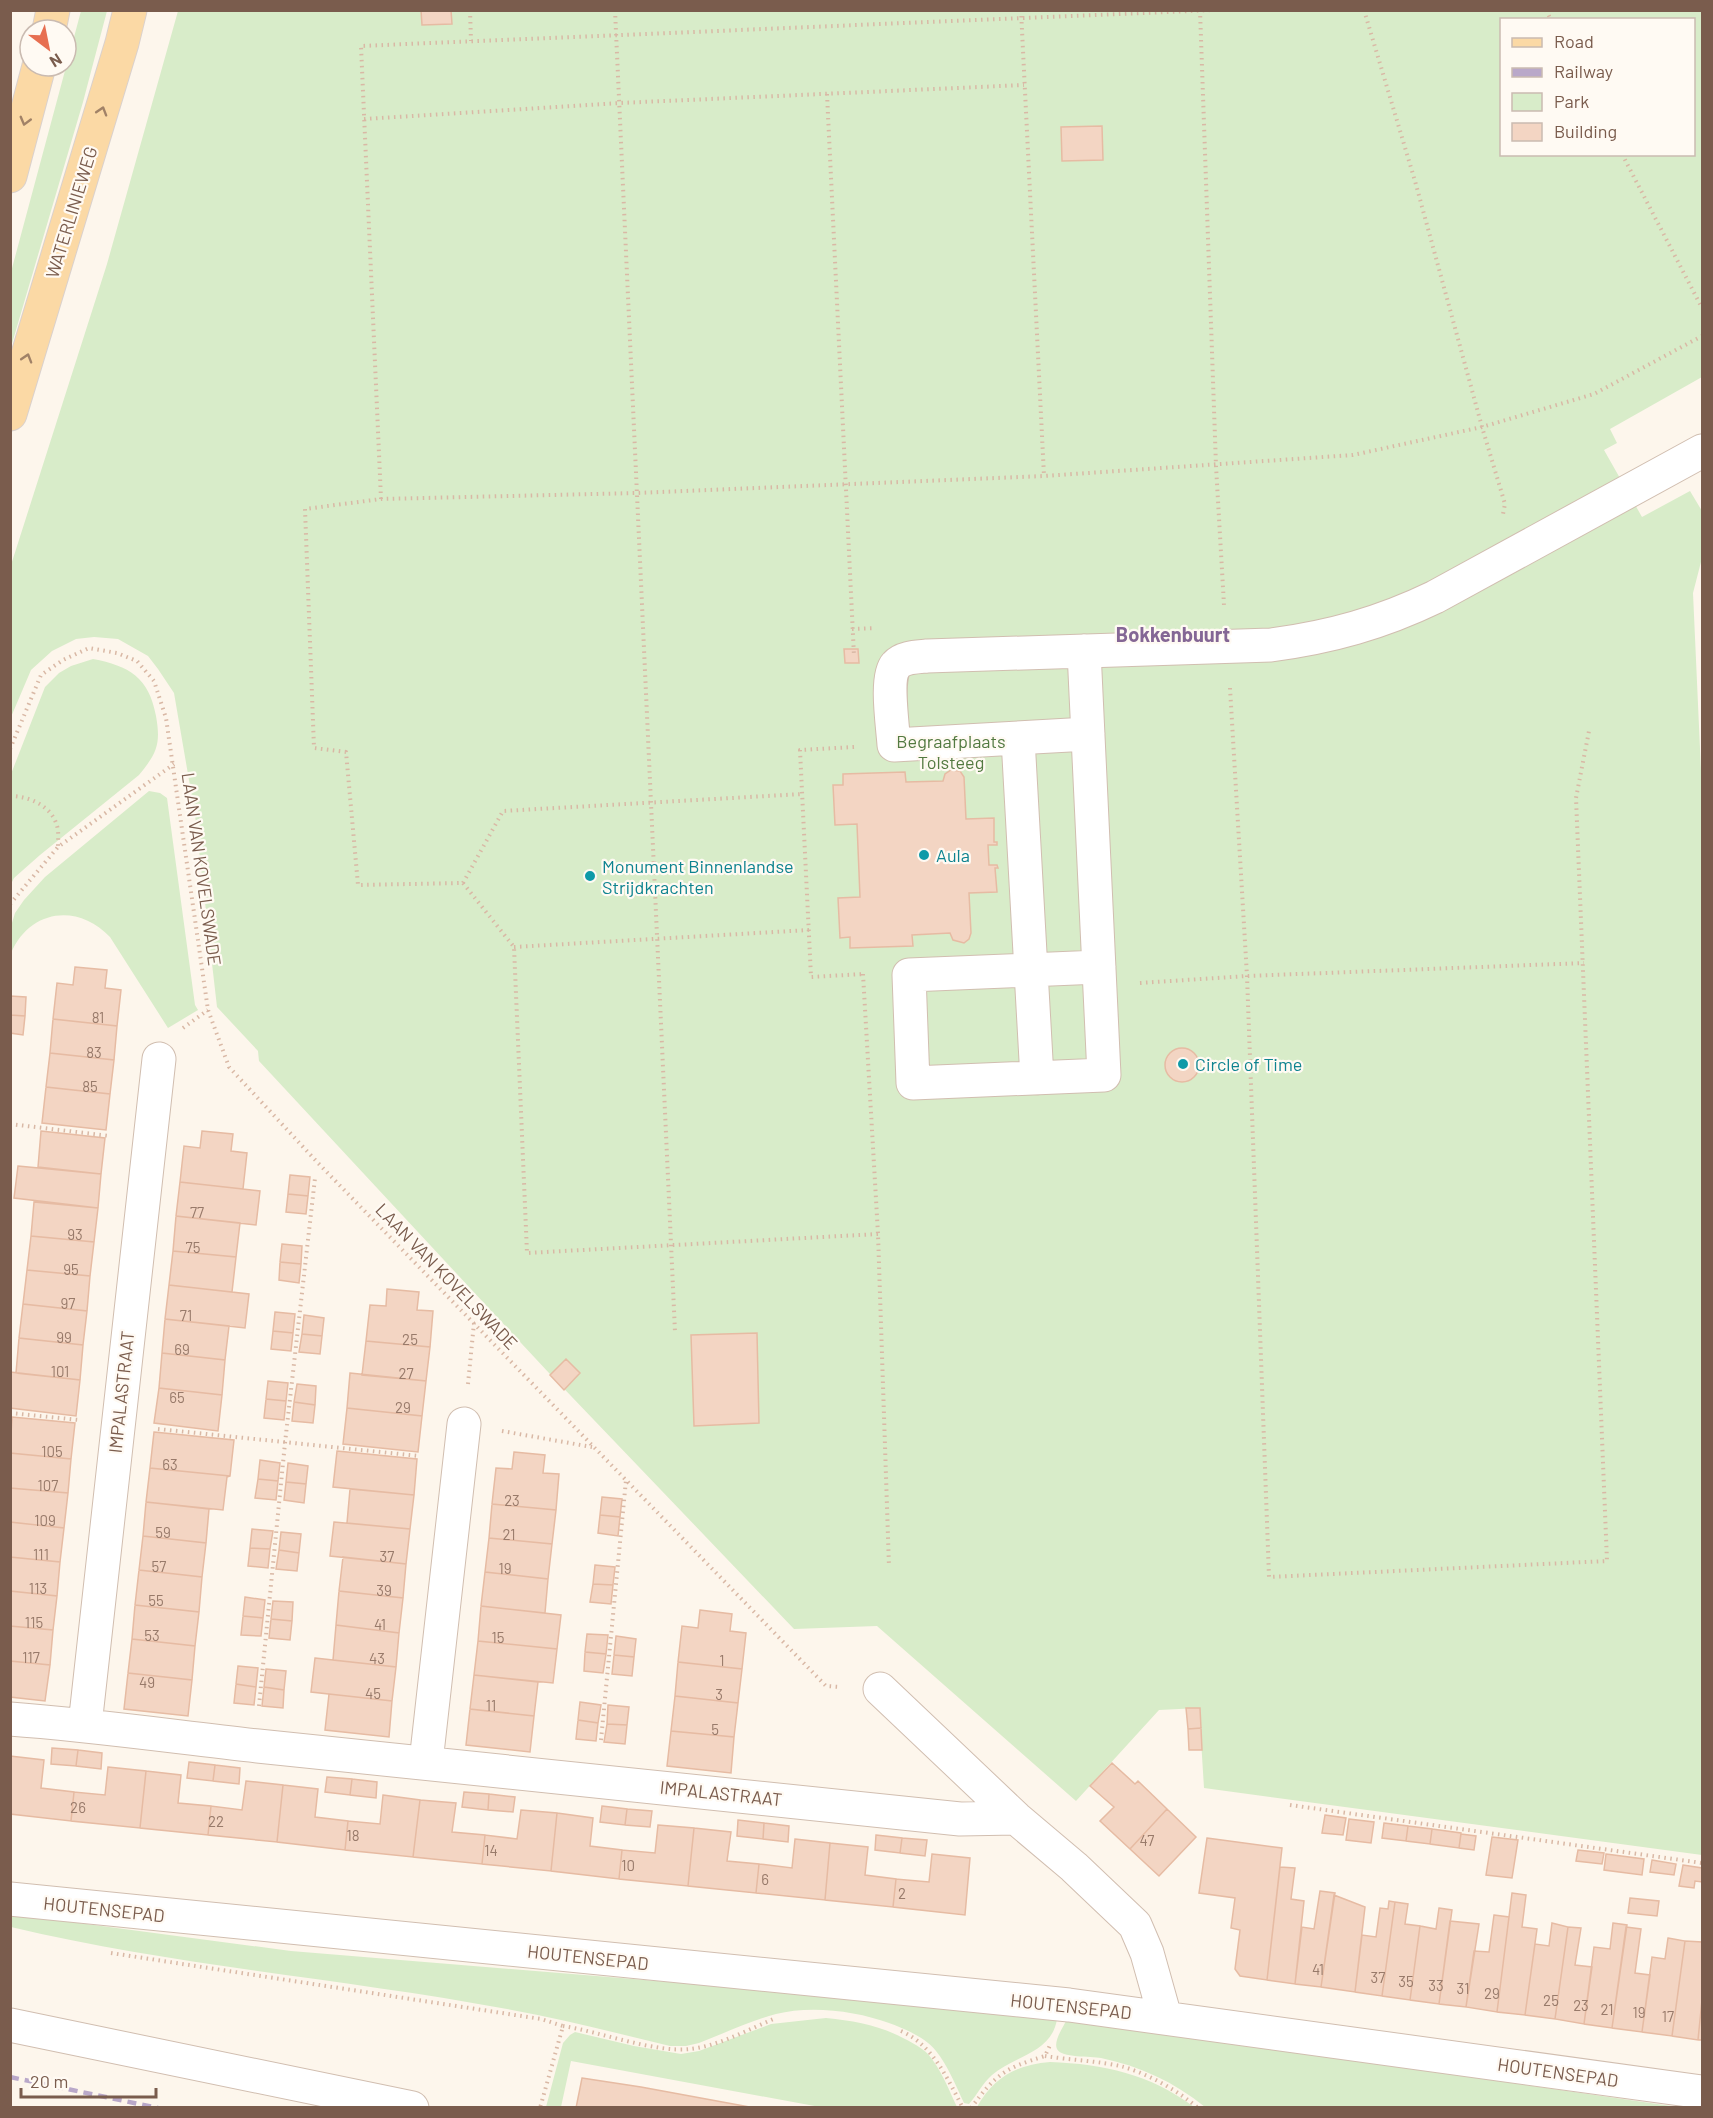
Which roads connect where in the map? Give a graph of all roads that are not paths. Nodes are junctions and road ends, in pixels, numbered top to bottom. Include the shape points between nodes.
1 (130, 10) edge
2 (36, 78) edge
3 (10, 176) edge
4 (10, 414) edge
5 (1702, 451) edge
6 (1084, 651) junction
7 (1088, 734) junction
8 (1018, 739) junction
9 (1031, 970) junction
10 (1099, 976) junction
11 (159, 1059) dead end
12 (1036, 1078) junction
13 (464, 1424) road end
14 (880, 1689) road end
15 (10, 1719) edge
16 (85, 1725) junction
17 (426, 1762) junction
18 (1016, 1818) junction
19 (10, 1899) edge
20 (1165, 2017) junction
21 (10, 2025) edge
22 (1702, 2092) edge
23 (412, 2108) edge

4 -> 1 main road, WATERLINIEWEG
2 -> 3 main road
5 - 6 street via 1435,597 1372,624 1271,645
6 - 7 street
6 - 8 street via 927,656 896,664 891,675 894,745
7 - 8 street
7 - 10 street
8 - 9 street
9 - 10 street
9 - 12 street
9 - 12 street via 909,975 913,1083
10 - 12 street via 1104,1074
11 - 16 street, IMPALASTRAAT
13 - 17 street
14 - 18 street, HOUTENSEPAD
15 - 16 street, IMPALASTRAAT
16 - 17 street, IMPALASTRAAT
17 - 18 street, IMPALASTRAAT via 960,1819
18 - 20 street, HOUTENSEPAD via 1135,1925
19 - 20 street, HOUTENSEPAD via 1069,2004
20 - 22 street, HOUTENSEPAD
21 - 23 street

